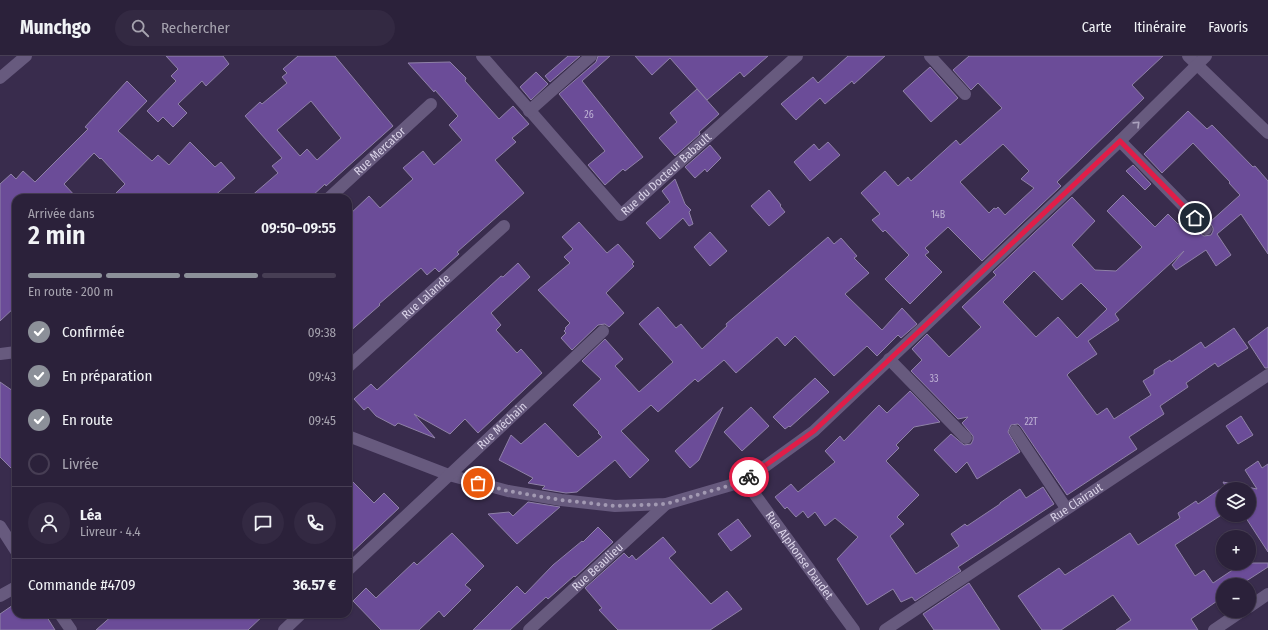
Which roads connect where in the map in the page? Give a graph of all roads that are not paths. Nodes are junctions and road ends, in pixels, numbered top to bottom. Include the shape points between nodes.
1 (26, 56) edge
2 (482, 56) edge
3 (591, 56) edge
4 (930, 56) edge
5 (1188, 56) edge
6 (1206, 56) edge
7 (794, 57) edge
8 (1197, 65) junction
9 (0, 78) edge
10 (965, 94) dead end
11 (431, 104) dead end
12 (529, 111) junction
13 (1268, 133) edge
14 (1120, 141) junction
15 (333, 194) edge
16 (504, 226) dead end
17 (1206, 229) dead end
18 (603, 331) dead end
19 (12, 352) edge
20 (0, 354) edge
21 (890, 359) junction
22 (352, 363) edge
23 (1268, 375) edge
24 (1015, 431) dead end
25 (352, 438) edge
26 (966, 438) dead end
27 (449, 476) junction
28 (745, 481) junction
29 (666, 504) junction
30 (1066, 508) junction
31 (0, 526) edge
32 (12, 544) edge
33 (352, 566) edge
34 (12, 589) edge
35 (1268, 594) edge
36 (0, 596) edge
37 (1256, 602) edge
38 (297, 618) edge
39 (1232, 618) edge
40 (284, 630) edge
41 (529, 630) edge
42 (854, 630) edge
43 (885, 630) edge
44 (1214, 630) edge

1 - 9 street
2 - 12 street, Rue du Docteur Babault
3 - 12 street
4 - 10 street
5 - 8 street
6 - 8 street
7 - 12 street, Rue du Docteur Babault via 621,215
8 - 13 street
14 -> 8 street
11 - 15 street, Rue Mercator
14 - 17 street
14 - 21 street
16 - 22 street, Rue Lalande
18 - 27 street, Rue Méchain
19 - 20 street
21 - 26 street
21 - 28 street via 814,431
23 - 30 street, Rue Clairaut
24 - 30 street
25 - 27 street
27 - 29 street via 508,491 561,500 615,506
27 - 33 street, Rue Méchain
28 - 29 street
28 - 42 street, Rue Alphonse Daudet
29 - 41 street, Rue Beaulieu
30 - 43 street, Rue Clairaut
31 - 32 street
34 - 36 street
35 - 37 street
38 - 40 street
39 - 44 street

